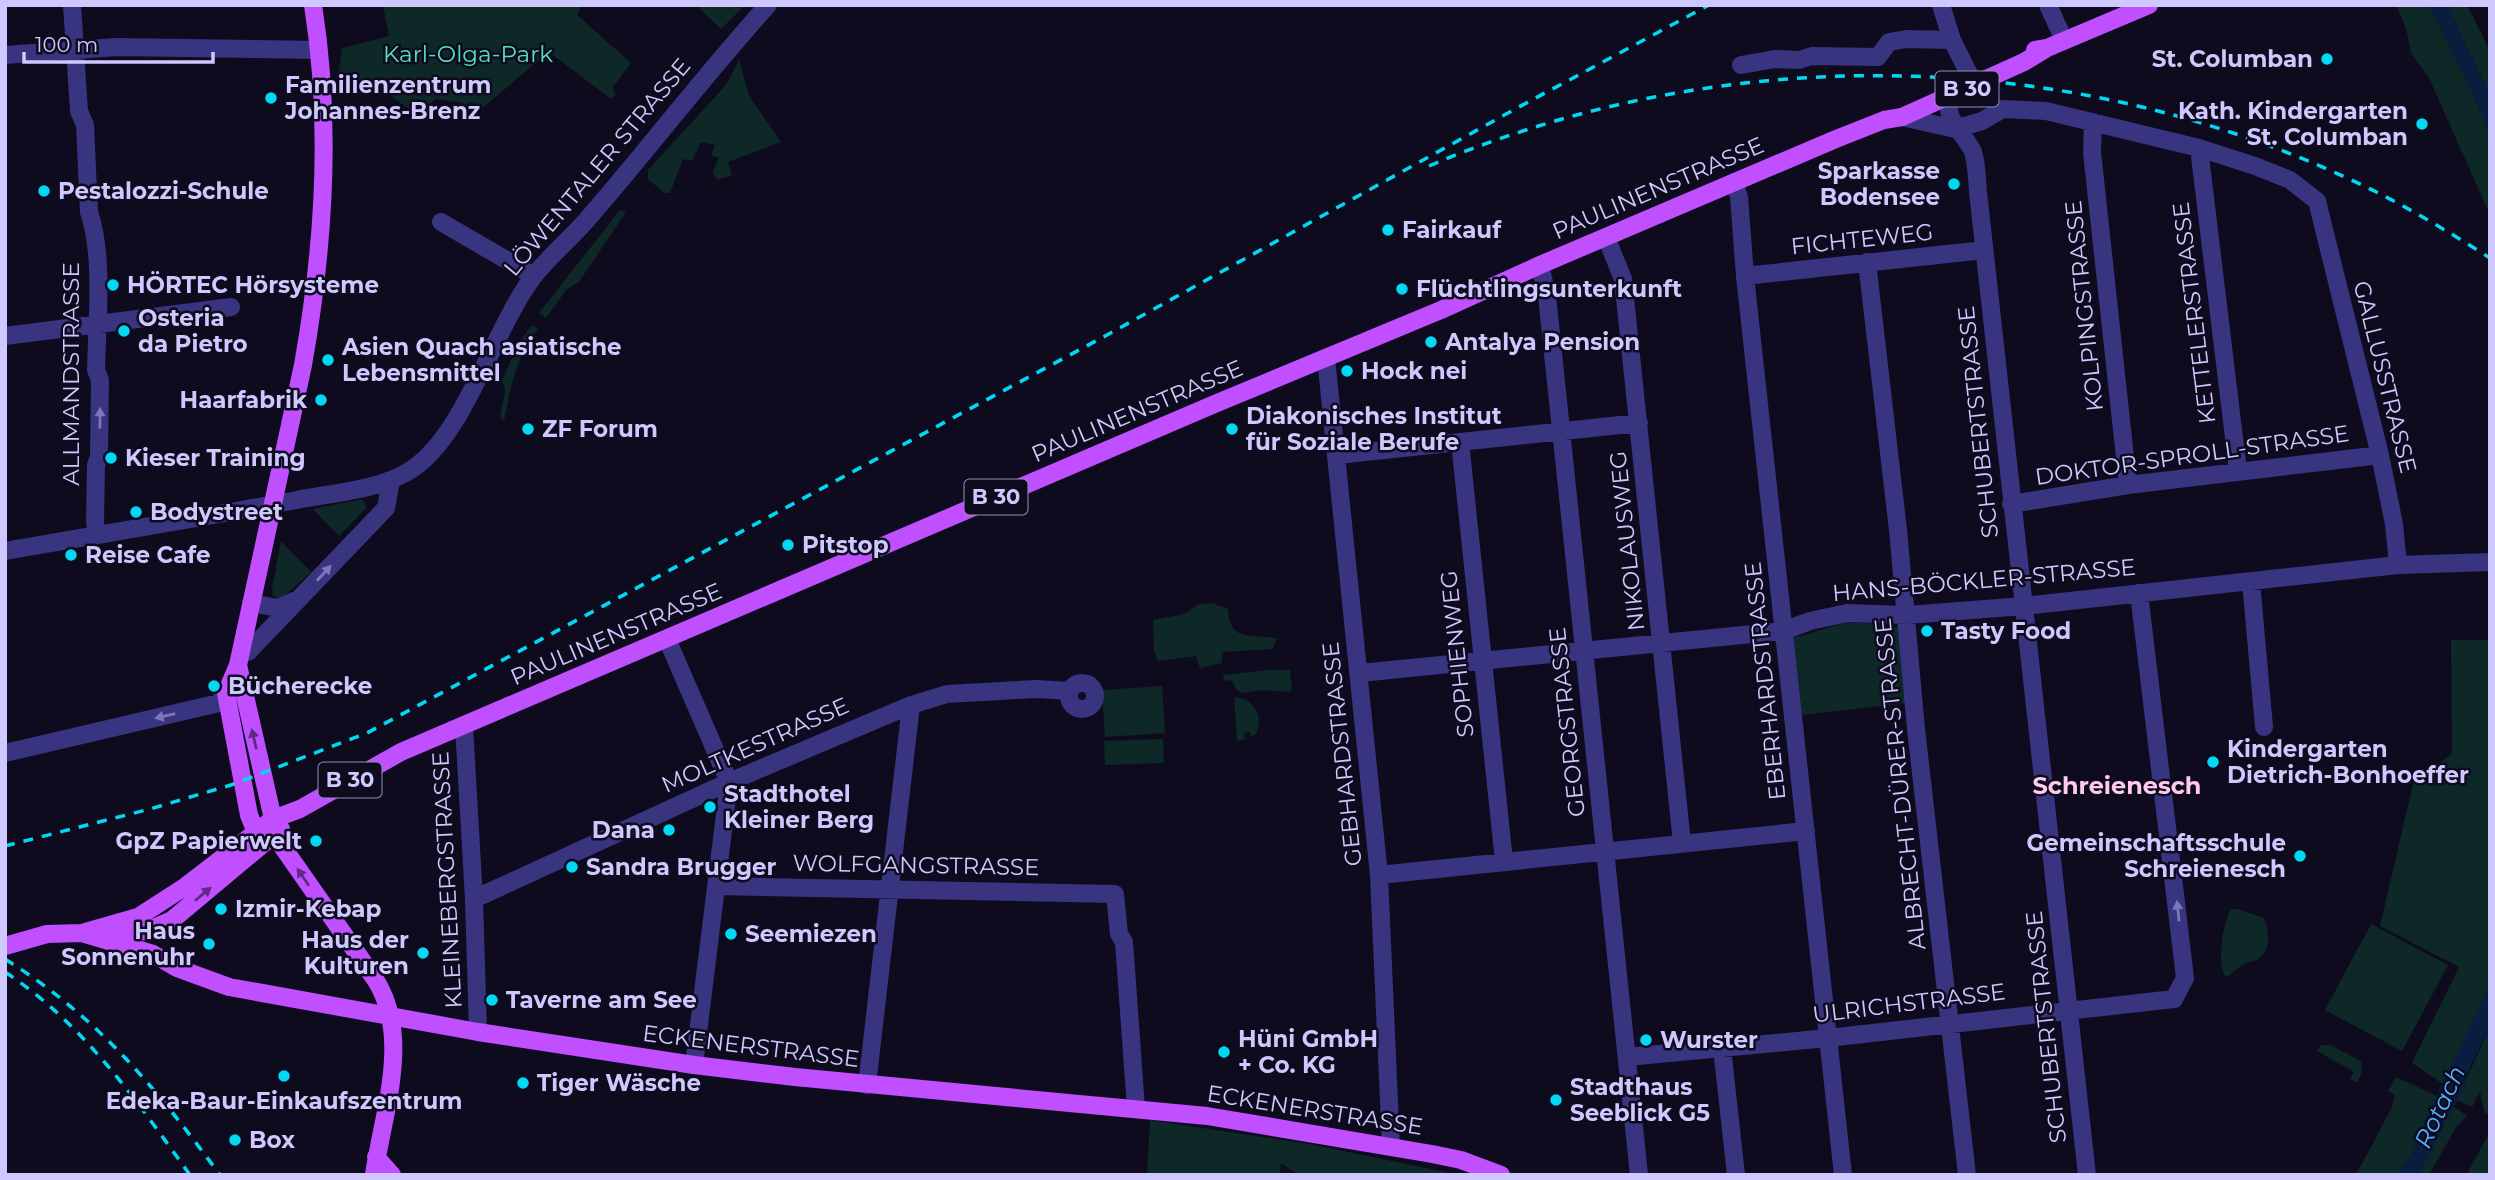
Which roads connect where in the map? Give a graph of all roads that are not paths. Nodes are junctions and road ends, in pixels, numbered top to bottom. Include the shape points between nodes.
1 (72, 5) edge
2 (313, 5) edge
3 (768, 5) edge
4 (1941, 5) edge
5 (2048, 5) edge
6 (2149, 5) edge
7 (1952, 40) junction
8 (2064, 40) junction
9 (2047, 48) junction
10 (74, 50) junction
11 (317, 50) junction
12 (5, 55) edge
13 (1741, 65) dead end
14 (1970, 76) junction
15 (1956, 93) junction
16 (1902, 117) junction
17 (1884, 120) junction
18 (2093, 122) junction
19 (1955, 129) junction
20 (2199, 148) junction
21 (1734, 182) junction
22 (441, 222) dead end
23 (1606, 237) junction
24 (1984, 250) junction
25 (1867, 262) junction
26 (1540, 265) junction
27 (534, 276) junction
28 (1745, 276) junction
29 (232, 307) dead end
30 (97, 324) junction
31 (5, 336) edge
32 (1326, 358) junction
33 (1639, 423) junction
34 (1561, 432) junction
35 (1460, 442) junction
36 (1336, 455) junction
37 (2379, 455) junction
38 (2238, 471) junction
39 (391, 481) junction
40 (2128, 485) junction
41 (273, 504) junction
42 (2011, 504) junction
43 (97, 535) junction
44 (5, 551) edge
45 (2490, 562) edge
46 (2398, 565) junction
47 (2251, 582) junction
48 (2139, 593) junction
49 (302, 597) junction
50 (251, 603) junction
51 (2024, 606) junction
52 (1907, 615) junction
53 (1783, 631) junction
54 (667, 639) junction
55 (1663, 644) junction
56 (1585, 650) junction
57 (239, 659) junction
58 (1483, 661) junction
59 (1360, 673) junction
60 (1070, 691) dead end
61 (226, 693) junction
62 (911, 705) junction
63 (464, 726) junction
64 (2264, 727) dead end
65 (5, 754) edge
66 (729, 782) junction
67 (274, 827) junction
68 (1806, 831) junction
69 (256, 832) junction
70 (1682, 843) junction
71 (1605, 851) junction
72 (1504, 861) junction
73 (1379, 875) junction
74 (716, 886) junction
75 (891, 889) junction
76 (167, 899) junction
77 (474, 899) junction
78 (147, 930) junction
79 (82, 933) junction
80 (5, 946) edge
81 (153, 954) junction
82 (2069, 1010) junction
83 (391, 1017) junction
84 (1951, 1023) junction
85 (478, 1032) junction
86 (1828, 1038) junction
87 (1722, 1048) junction
88 (1626, 1057) junction
89 (694, 1065) junction
90 (867, 1085) junction
91 (1136, 1108) junction
92 (1391, 1147) junction
93 (375, 1166) edge
94 (392, 1175) edge
95 (1501, 1175) edge
96 (1639, 1175) edge
97 (1736, 1175) edge
98 (1843, 1175) edge
99 (1967, 1175) edge
100 (2087, 1175) edge

1 - 10 street, ALLMANDSTRASSE
2 - 11 main road
3 - 27 street, LÖWENTALER STRASSE via 591,216
4 - 7 street
5 - 8 street
6 - 8 main road, PAULINENSTRASSE / B 30
7 - 13 street via 1889,42 1878,57 1812,56
7 - 14 street
8 - 9 main road, PAULINENSTRASSE / B 30
9 - 14 main road, PAULINENSTRASSE / B 30 via 2019,54
9 - 15 main road, PAULINENSTRASSE / B 30
10 - 11 street
10 - 12 street
10 - 30 street, ALLMANDSTRASSE via 94,226
11 - 41 main road via 323,174 317,268 303,365
14 - 17 main road, PAULINENSTRASSE / B 30 via 1897,109
15 - 16 main road, PAULINENSTRASSE / B 30
15 - 19 street via 1950,102
16 - 17 main road, PAULINENSTRASSE / B 30
16 - 19 street
17 - 21 main road, PAULINENSTRASSE / B 30
18 - 19 street via 2046,111 2003,108
18 - 20 street
18 - 40 street, KOLPINGSTRASSE via 2092,152
19 - 24 street, SCHUBERTSTRASSE via 1972,151
20 - 37 street, GALLUSSTRASSE via 2290,180 2317,201
20 - 38 street, KETTELERSTRASSE
21 - 23 main road, PAULINENSTRASSE / B 30
21 - 28 street, EBERHARDSTRASSE
22 - 27 street
23 - 26 main road, PAULINENSTRASSE / B 30
23 - 33 street, NIKOLAUSWEG via 1623,279
24 - 25 street, FICHTEWEG
24 - 42 street, SCHUBERTSTRASSE
25 - 28 street, FICHTEWEG
25 - 52 street, ALBRECHT-DÜRER-STRASSE
26 - 32 main road, PAULINENSTRASSE / B 30
26 - 34 street, GEORGSTRASSE
27 - 39 street, LÖWENTALER STRASSE via 452,425 412,470
28 - 53 street, EBERHARDSTRASSE
29 - 30 street
30 - 31 street
43 -> 30 street, ALLMANDSTRASSE
32 - 36 street, GEBHARDSTRASSE
32 - 54 main road, PAULINENSTRASSE / B 30
33 - 34 street
33 - 55 street, NIKOLAUSWEG
34 - 35 street
34 - 56 street, GEORGSTRASSE
35 - 36 street
35 - 58 street, SOPHIENWEG
36 - 59 street, GEBHARDSTRASSE
37 - 38 street, DOKTOR-SPROLL-STRASSE
37 - 46 street, GALLUSSTRASSE
38 - 40 street, DOKTOR-SPROLL-STRASSE
39 - 41 street
49 -> 39 street via 386,508
40 - 42 street, DOKTOR-SPROLL-STRASSE
41 - 43 street
41 - 50 main road
42 - 51 street, SCHUBERTSTRASSE
43 - 44 street
45 - 46 street, HANS-BÖCKLER-STRASSE
46 - 47 street, HANS-BÖCKLER-STRASSE
47 - 48 street, HANS-BÖCKLER-STRASSE
47 - 64 street
48 - 51 street, HANS-BÖCKLER-STRASSE
82 -> 48 street, ULRICHSTRASSE via 2174,999 2185,978
49 - 50 street via 278,608
49 - 57 street
50 - 57 main road
51 - 52 street, HANS-BÖCKLER-STRASSE
51 - 82 street, SCHUBERTSTRASSE
52 - 53 street, HANS-BÖCKLER-STRASSE via 1847,613
52 - 84 street, ALBRECHT-DÜRER-STRASSE
53 - 55 street, HANS-BÖCKLER-STRASSE
53 - 68 street, EBERHARDSTRASSE
54 - 63 main road, PAULINENSTRASSE / B 30
54 - 66 street
55 - 56 street, HANS-BÖCKLER-STRASSE
55 - 70 street, NIKOLAUSWEG
56 - 58 street, HANS-BÖCKLER-STRASSE
56 - 71 street, GEORGSTRASSE
57 - 61 main road
67 -> 57 main road
58 - 59 street, HANS-BÖCKLER-STRASSE
58 - 72 street, SOPHIENWEG
59 - 73 street, GEBHARDSTRASSE
60 - 62 street, MOLTKESTRASSE via 947,694
61 -> 65 street via 219,703
61 - 69 main road
62 - 66 street, MOLTKESTRASSE
62 - 75 street
63 - 67 main road, PAULINENSTRASSE / B 30 via 401,752
63 - 77 street, KLEINEBERGSTRASSE
66 - 74 street
66 - 77 street, MOLTKESTRASSE
67 - 69 main road
78 -> 67 main road, PAULINENSTRASSE via 172,920
83 -> 67 main road via 375,979
68 - 70 street
68 - 86 street, EBERHARDSTRASSE
69 - 76 main road
70 - 71 street
71 - 72 street
71 - 88 street, GEORGSTRASSE
72 - 73 street
73 - 92 street, GEBHARDSTRASSE
74 - 75 street, WOLFGANGSTRASSE
74 - 89 street
75 - 90 street
75 - 91 street, WOLFGANGSTRASSE via 1115,894 1124,942
76 - 78 main road
76 - 79 main road via 138,917
77 - 85 street, KLEINEBERGSTRASSE
78 - 79 main road, PAULINENSTRASSE
78 - 81 main road
79 - 80 main road, ECKENERSTRASSE via 47,934
79 - 81 main road, ECKENERSTRASSE
81 - 83 main road, ECKENERSTRASSE via 229,987
82 - 84 street, ULRICHSTRASSE
82 - 100 street, SCHUBERTSTRASSE
83 - 85 main road, ECKENERSTRASSE
83 - 93 main road via 391,1070
84 - 86 street, ULRICHSTRASSE
84 - 99 street, ALBRECHT-DÜRER-STRASSE
85 - 89 main road, ECKENERSTRASSE
86 - 87 street, ULRICHSTRASSE
86 - 98 street, EBERHARDSTRASSE
87 - 88 street, ULRICHSTRASSE
87 - 97 street
88 - 96 street, GEORGSTRASSE
89 - 90 main road, ECKENERSTRASSE
90 - 91 main road, ECKENERSTRASSE
91 - 92 main road, ECKENERSTRASSE
92 - 95 main road, ECKENERSTRASSE via 1461,1160
93 - 94 main road

